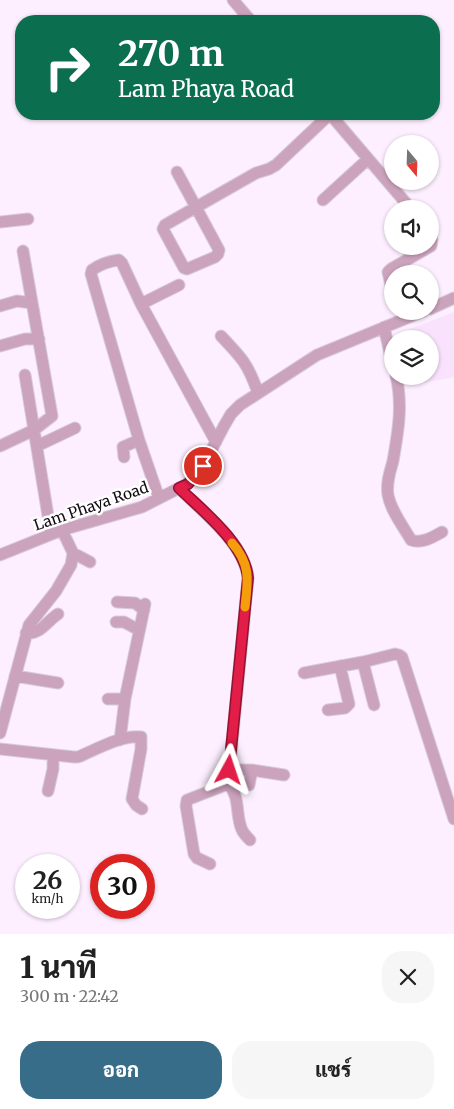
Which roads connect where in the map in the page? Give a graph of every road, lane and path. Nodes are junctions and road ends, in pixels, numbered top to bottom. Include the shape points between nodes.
1 (233, 0) edge
2 (246, 15) edge
3 (324, 120) edge
4 (335, 120) edge
5 (368, 159) junction
6 (177, 172) dead end
7 (323, 200) dead end
8 (403, 200) edge
9 (196, 206) junction
10 (28, 219) dead end
11 (0, 222) edge
12 (23, 251) dead end
13 (415, 255) edge
14 (398, 265) edge
15 (179, 284) dead end
16 (454, 298) edge
17 (32, 303) junction
18 (141, 304) junction
19 (439, 305) edge
20 (0, 306) edge
21 (395, 320) edge
22 (384, 328) joint
23 (221, 336) dead end
24 (39, 339) junction
25 (0, 346) edge
26 (25, 375) dead end
27 (398, 385) edge
28 (258, 393) junction
29 (75, 428) dead end
30 (34, 430) junction
31 (139, 440) junction
32 (216, 442) junction
33 (0, 446) edge
34 (37, 446) junction
35 (124, 457) dead end
36 (179, 488) junction
37 (159, 498) junction
38 (57, 532) junction
39 (442, 532) dead end
40 (73, 553) junction
41 (0, 555) edge
42 (90, 562) dead end
43 (117, 602) dead end
44 (58, 614) dead end
45 (116, 622) dead end
46 (139, 630) junction
47 (26, 633) junction
48 (363, 662) junction
49 (340, 666) junction
50 (304, 673) dead end
51 (15, 676) junction
52 (58, 682) dead end
53 (108, 699) dead end
54 (125, 699) junction
55 (374, 706) dead end
56 (328, 710) dead end
57 (0, 733) edge
58 (120, 740) junction
59 (0, 749) edge
60 (52, 755) junction
61 (229, 770) junction
62 (252, 770) junction
63 (284, 775) dead end
64 (228, 784) junction
65 (250, 785) dead end
66 (48, 791) dead end
67 (142, 809) dead end
68 (454, 818) edge
69 (250, 840) dead end
70 (210, 864) dead end

1 - 2 street
3 - 9 street via 276,165
4 - 5 street
5 - 7 street
5 - 8 street
6 - 9 street
9 - 9 street via 165,224 163,229 187,270 215,257 219,250
10 - 11 street
12 - 17 street
13 - 14 street
15 - 18 street
16 - 19 street
17 - 20 street via 17,301
17 - 24 street
18 - 31 street via 118,260 92,270
18 - 32 street
21 - 22 street, Lam Phaya Road
22 - 28 street, Lam Phaya Road via 317,355
23 - 28 street via 244,359
24 - 25 street
24 - 30 street via 52,416
26 - 30 street
27 - 39 street via 400,413 388,496 411,540 424,540
28 - 32 street, Lam Phaya Road via 231,414
29 - 34 street
30 - 33 street
30 - 34 street
31 - 35 street via 123,447
31 - 37 street
32 - 36 street, Lam Phaya Road via 196,475
34 - 38 street
36 - 37 street, Lam Phaya Road
36 - 61 street via 237,548 248,569
37 - 38 street, Lam Phaya Road via 142,507
38 - 40 street
38 - 41 street, Lam Phaya Road
40 - 42 street
40 - 47 street via 67,574 33,618
43 - 46 street via 144,607
44 - 47 street via 38,632
45 - 46 street via 124,622
46 - 54 street
47 - 51 street
48 - 49 street
48 - 55 street
48 - 68 street via 395,654 402,657
49 - 50 street
49 - 56 street via 349,704 345,708
51 - 52 street
51 - 57 street
53 - 54 street
54 - 58 street
58 - 60 street via 78,757
58 - 67 street via 135,736 142,740 132,799
59 - 60 street
60 - 66 street via 53,769
61 - 62 street
61 - 64 street
62 - 63 street
62 - 65 street
64 - 69 street via 236,796 242,831
64 - 70 street via 187,800 194,854

